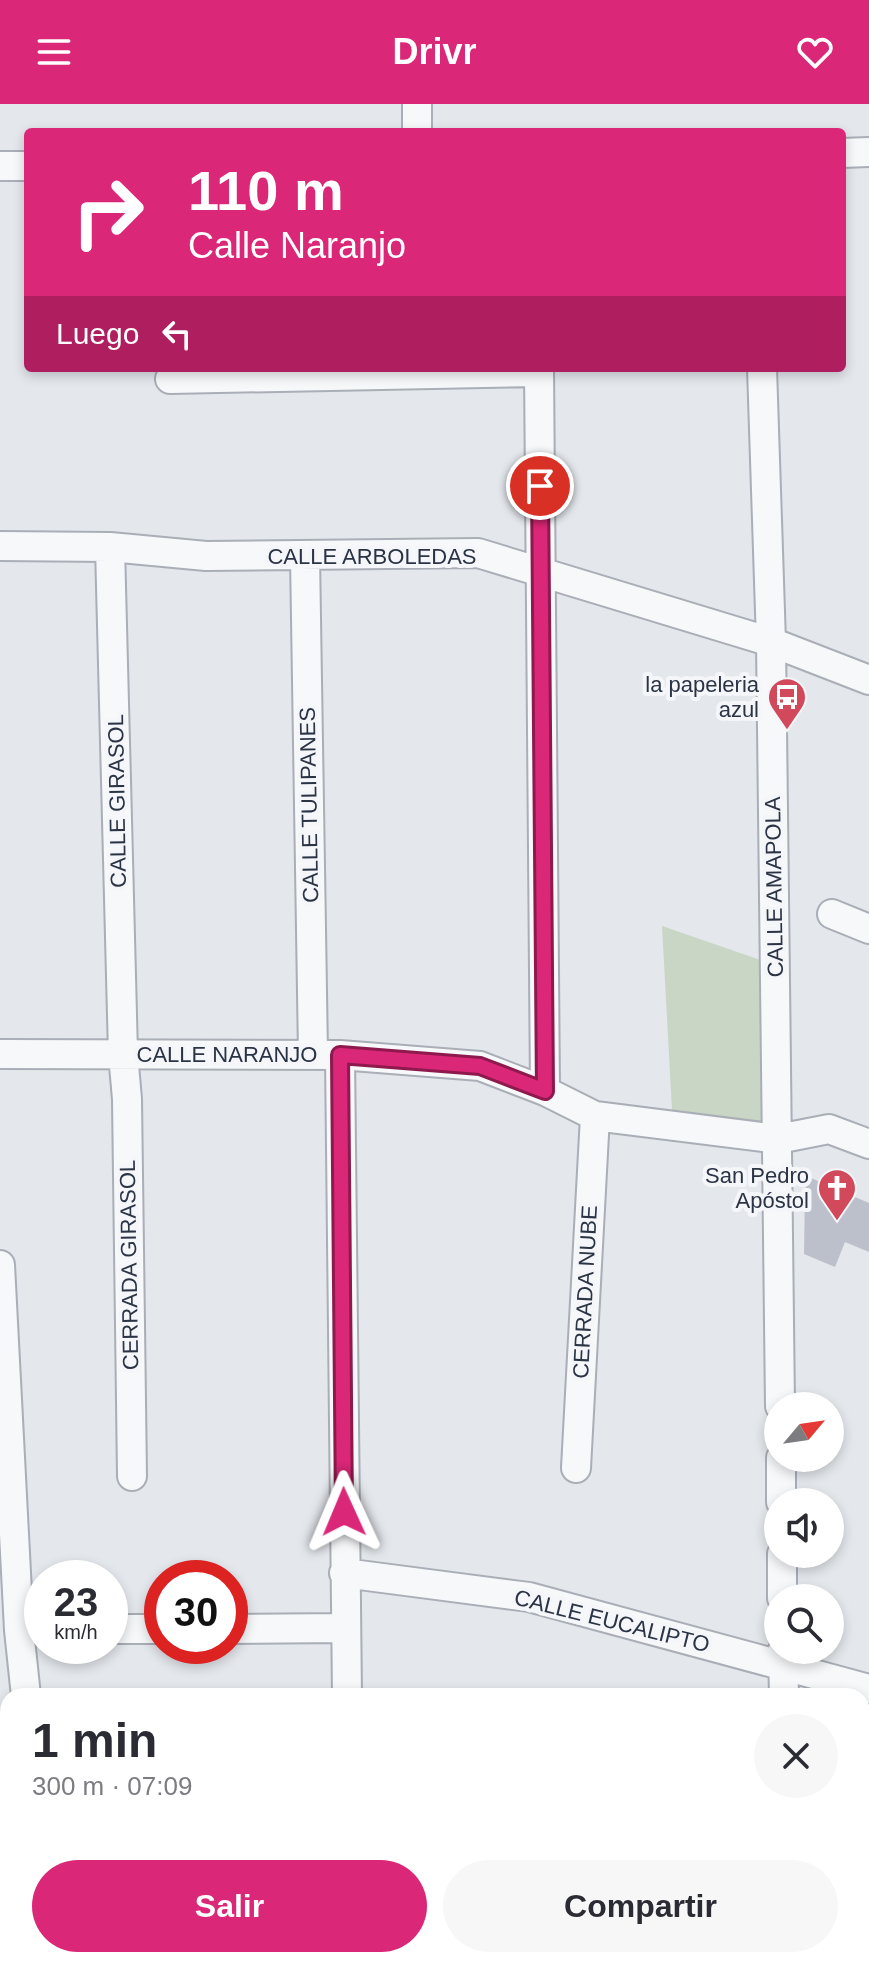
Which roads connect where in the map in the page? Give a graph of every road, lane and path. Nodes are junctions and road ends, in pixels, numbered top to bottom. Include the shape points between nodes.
1 (417, 104) edge
2 (417, 128) edge
3 (869, 152) edge
4 (846, 153) edge
5 (0, 166) edge
6 (24, 166) edge
7 (457, 372) edge
8 (539, 372) edge
9 (762, 372) edge
10 (170, 379) dead end
11 (0, 546) edge
12 (110, 547) junction
13 (305, 556) junction
14 (540, 571) junction
15 (771, 642) junction
16 (869, 680) edge
17 (832, 914) dead end
18 (869, 929) edge
19 (0, 1054) edge
20 (123, 1054) junction
21 (327, 1054) junction
22 (545, 1091) junction
23 (595, 1116) junction
24 (778, 1139) junction
25 (869, 1144) edge
26 (0, 1265) edge
27 (780, 1392) edge
28 (576, 1468) dead end
29 (5, 1470) edge
30 (132, 1476) dead end
31 (344, 1573) junction
32 (24, 1587) edge
33 (345, 1628) junction
34 (248, 1629) edge
35 (764, 1653) edge
36 (28, 1664) edge
37 (783, 1664) edge
38 (800, 1664) edge
39 (27, 1688) edge
40 (347, 1688) edge
41 (784, 1688) edge
42 (866, 1688) edge

1 - 2 street
3 - 4 street
5 - 6 street
7 - 10 street
8 - 14 street
9 - 15 street, CALLE AMAPOLA
11 - 12 street, CALLE ARBOLEDAS
12 - 13 street, CALLE ARBOLEDAS via 206,556
12 - 20 street, CALLE GIRASOL
13 - 14 street, CALLE ARBOLEDAS via 478,553
13 - 21 street, CALLE TULIPANES
14 - 15 street, CALLE ARBOLEDAS
14 - 22 street
15 - 16 street, CALLE ARBOLEDAS
15 - 24 street, CALLE AMAPOLA
17 - 18 street
19 - 20 street, CALLE NARANJO
20 - 21 street, CALLE NARANJO
20 - 30 street, CERRADA GIRASOL
21 - 22 street, CALLE NARANJO via 480,1066
21 - 31 street, CALLE TULIPANES
22 - 23 street, CALLE NARANJO
23 - 24 street, CALLE NARANJO
23 - 28 street, CERRADA NUBE
24 - 25 street, CALLE NARANJO via 829,1129
24 - 27 street, CALLE AMAPOLA
26 - 29 street
29 - 32 street
31 - 33 street, CALLE TULIPANES
31 - 35 street, CALLE EUCALIPTO via 529,1597
33 - 34 street
33 - 40 street, CALLE TULIPANES
36 - 39 street
37 - 41 street
38 - 42 street, CALLE EUCALIPTO

